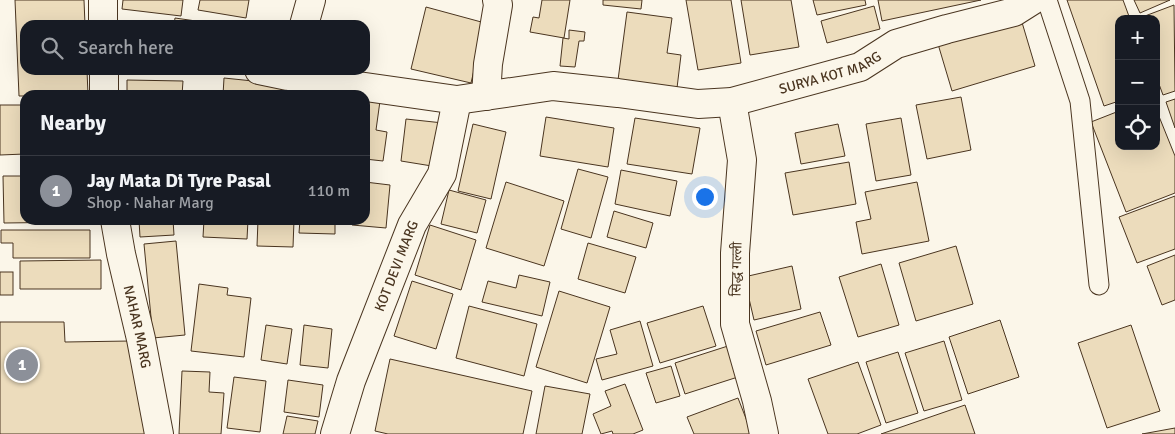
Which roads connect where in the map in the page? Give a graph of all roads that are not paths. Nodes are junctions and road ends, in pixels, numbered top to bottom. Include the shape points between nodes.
1 (102, 0) edge
2 (311, 0) edge
3 (497, 0) edge
4 (1033, 0) edge
5 (1047, 0) edge
6 (103, 20) edge
7 (305, 20) edge
8 (104, 75) edge
9 (301, 75) edge
10 (104, 90) edge
11 (486, 96) junction
12 (457, 100) junction
13 (732, 102) junction
14 (116, 225) edge
15 (1099, 285) dead end
16 (158, 434) edge
17 (336, 434) edge
18 (764, 434) edge

1 - 6 street
2 - 7 street
3 - 11 street
4 - 13 street, SURYA KOT MARG via 1014,12 896,44 860,68
5 - 15 lane via 1080,101
8 - 10 street
9 - 12 street, SURYA KOT MARG
11 - 12 street, SURYA KOT MARG
11 - 13 street, SURYA KOT MARG via 553,86 698,104
12 - 17 street, KOT DEVI MARG via 442,174 412,225 351,381
13 - 18 street, सिद्ध गल्ली via 742,160 735,252 735,324
14 - 16 street, NAHAR MARG

